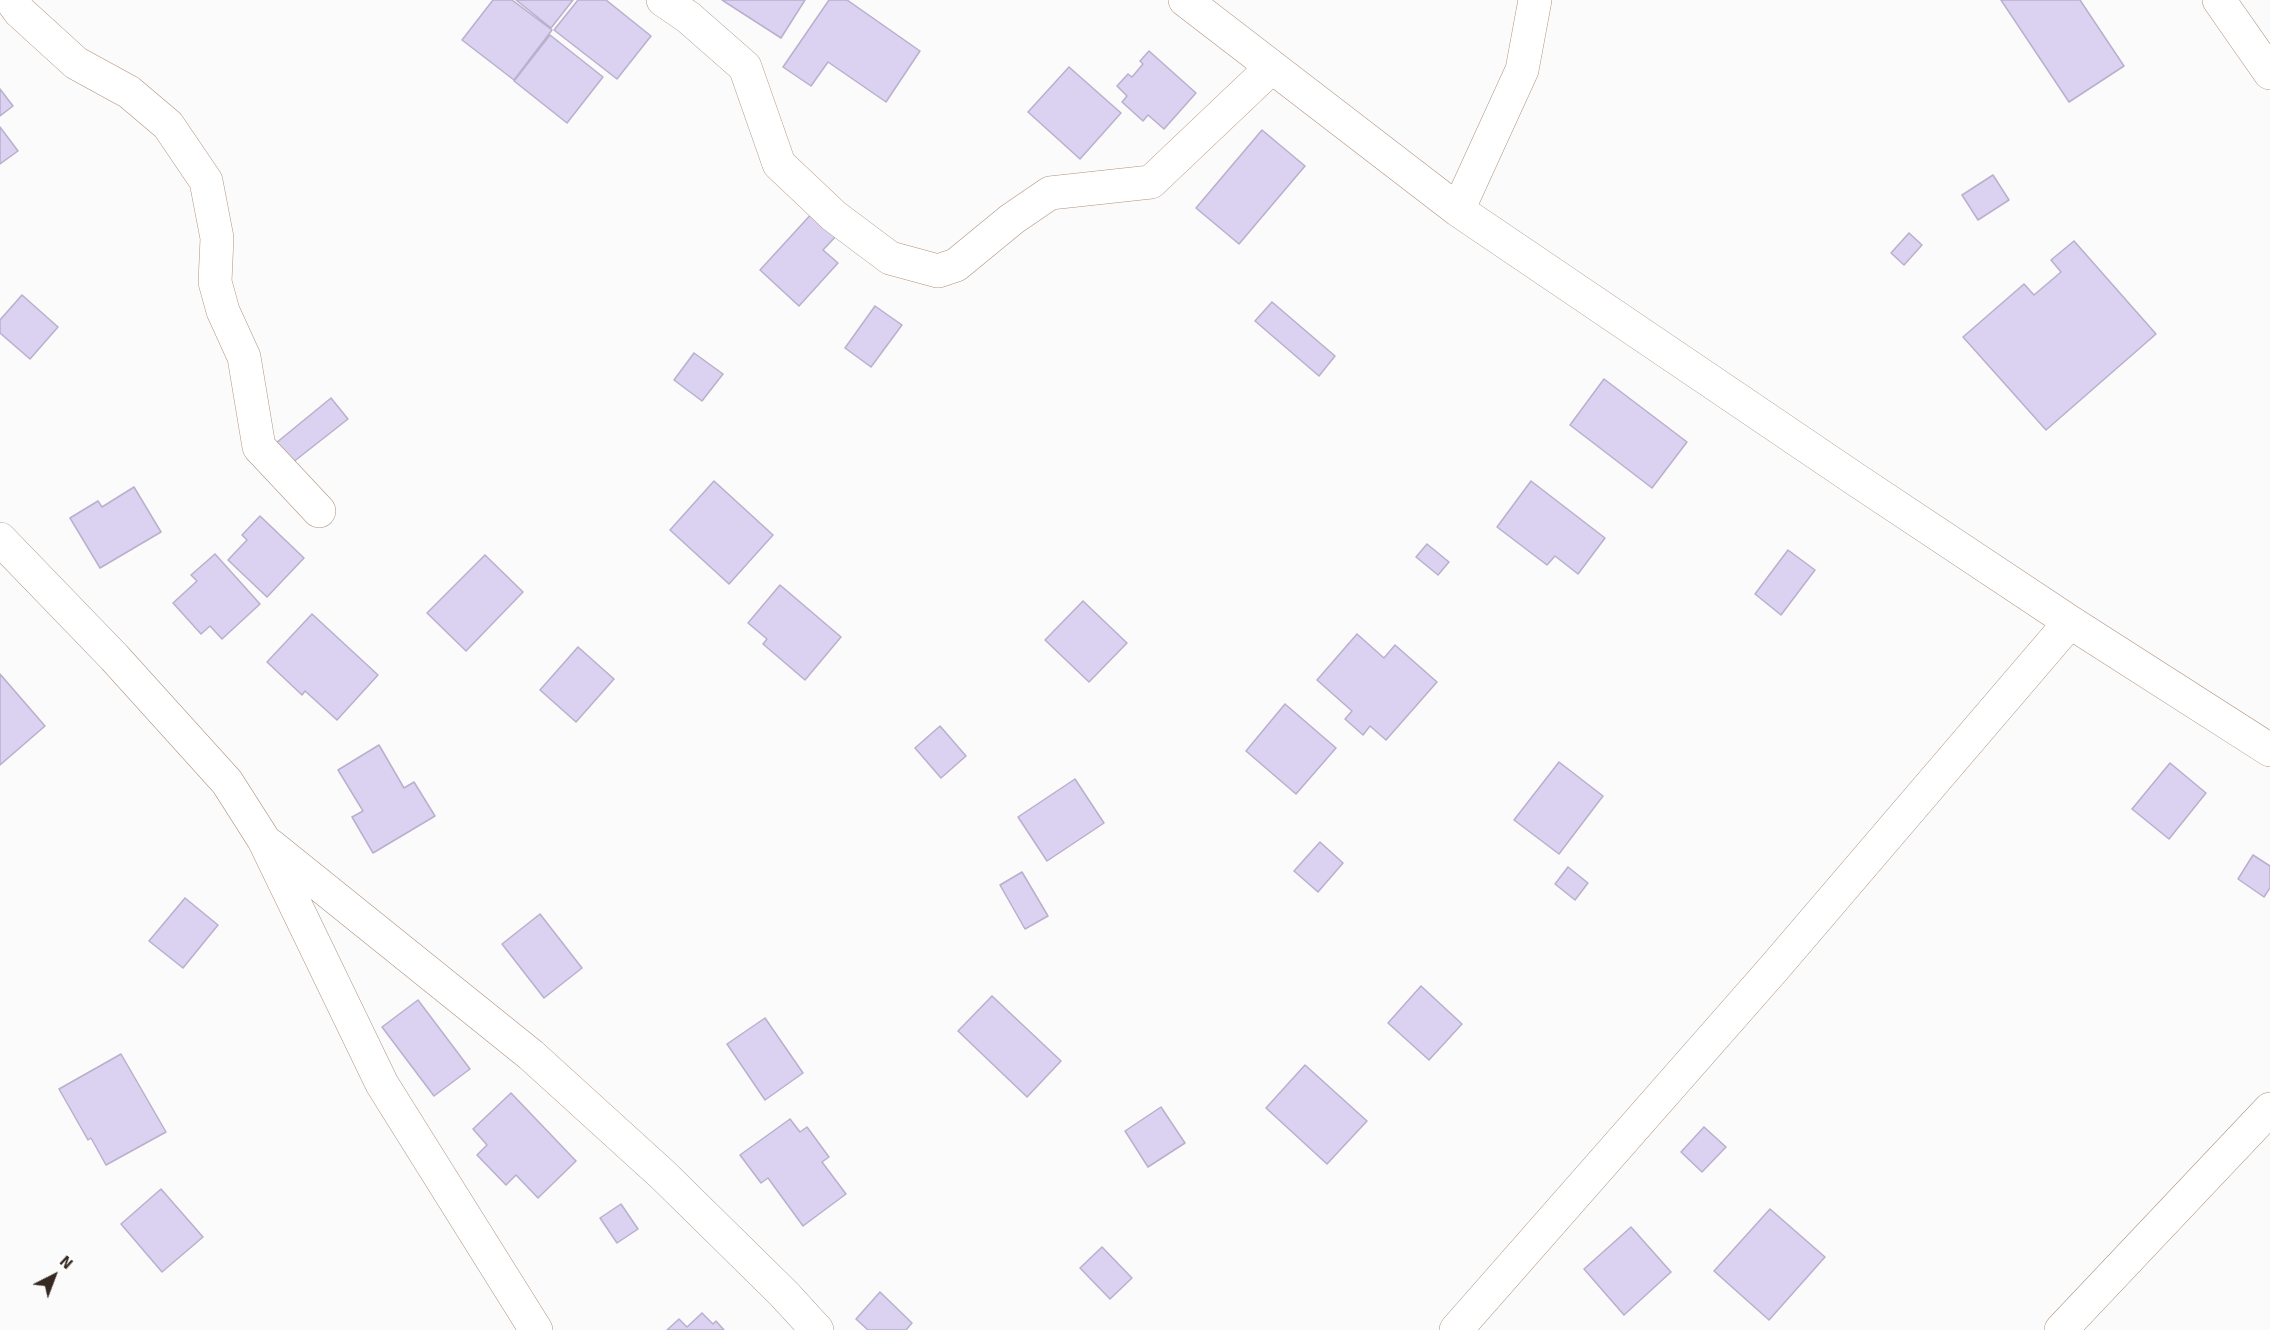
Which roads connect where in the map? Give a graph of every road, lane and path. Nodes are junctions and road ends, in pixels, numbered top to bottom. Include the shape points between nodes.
1 (10, 0) edge
2 (663, 0) edge
3 (1185, 0) edge
4 (1534, 0) edge
5 (2219, 0) edge
6 (1271, 68) junction
7 (2270, 72) edge
8 (1458, 210) junction
9 (319, 511) dead end
10 (0, 539) edge
11 (2070, 622) junction
12 (2270, 750) edge
13 (264, 840) junction
14 (2270, 1109) edge
15 (537, 1330) edge
16 (817, 1330) edge
17 (1456, 1330) edge
18 (2061, 1330) edge

1 - 9 street via 76,63 129,92 168,125 206,181 218,238 215,282 244,357 259,447
2 - 6 street via 745,68 779,164 834,216 890,258 938,271 956,265 1050,193 1151,182
3 - 6 street
4 - 8 street via 1522,70
5 - 7 street
6 - 8 street
8 - 11 street
10 - 13 street via 227,782
11 - 12 street
11 - 17 street via 1775,967
13 - 15 street via 382,1084
13 - 16 street via 531,1055 663,1175
14 - 18 street

